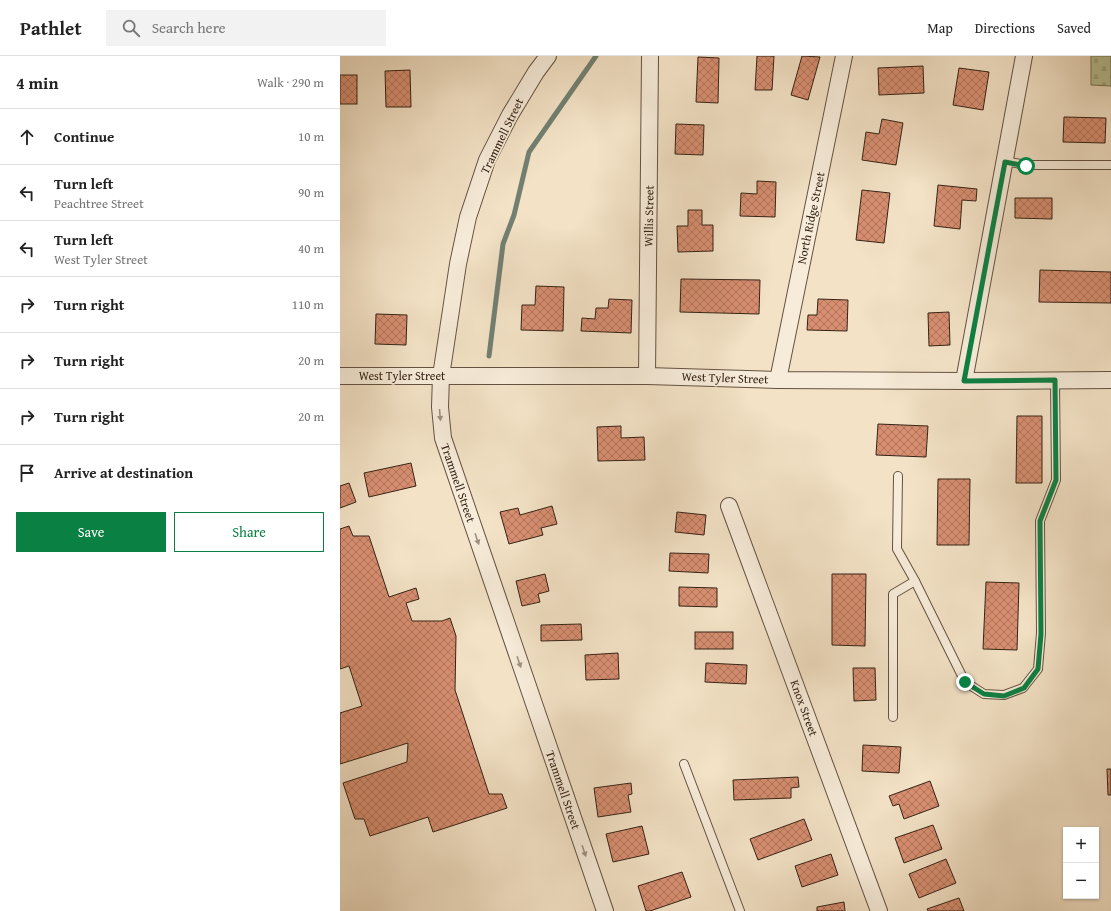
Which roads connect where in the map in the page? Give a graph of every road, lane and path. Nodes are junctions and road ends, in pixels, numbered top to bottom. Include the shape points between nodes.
1 (548, 56) edge
2 (650, 56) edge
3 (844, 56) edge
4 (1024, 56) edge
5 (1005, 162) junction
6 (1111, 165) edge
7 (340, 376) edge
8 (441, 376) junction
9 (647, 376) junction
10 (778, 380) junction
11 (1055, 380) junction
12 (1111, 380) edge
13 (964, 381) junction
14 (898, 476) dead end
15 (729, 506) dead end
16 (915, 581) junction
17 (893, 717) dead end
18 (684, 764) dead end
19 (604, 911) edge
20 (740, 911) edge
21 (879, 911) edge

1 - 8 street, Trammell Street via 510,115 487,160 468,217
2 - 9 street, Willis Street
3 - 10 street, North Ridge Street
4 - 5 street
5 - 6 lane via 1026,166
5 - 13 street
7 - 8 street, West Tyler Street
8 - 9 street, West Tyler Street
8 -> 19 street, Trammell Street via 443,438
9 - 10 street, West Tyler Street
10 - 13 street, West Tyler Street
11 - 12 street, West Tyler Street
11 - 13 street, West Tyler Street
11 - 16 lane via 1056,480 1040,521 1041,634 1038,669 1024,688 1004,696 984,694 965,682
14 - 16 lane via 897,549
15 - 21 street, Knox Street
16 - 17 lane via 894,594
18 - 20 lane

